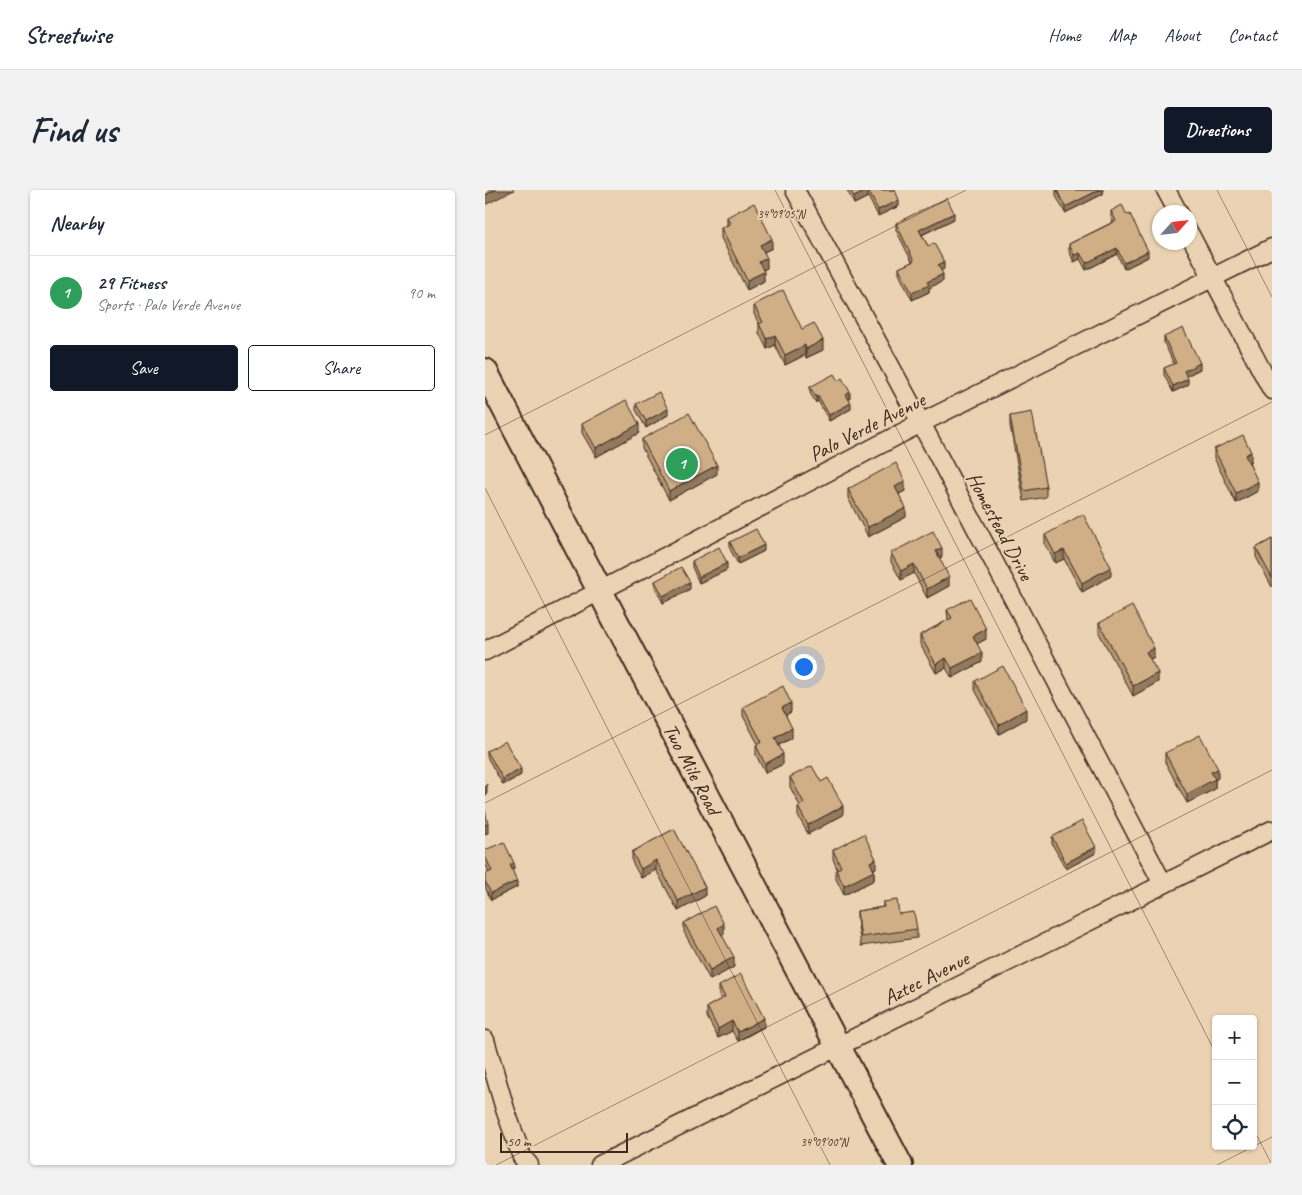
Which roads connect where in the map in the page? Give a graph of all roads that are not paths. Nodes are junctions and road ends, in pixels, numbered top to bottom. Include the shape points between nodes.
1 (795, 190) edge
2 (1167, 190) edge
3 (1175, 205) edge
4 (1197, 248) edge
5 (1272, 248) edge
6 (1213, 277) junction
7 (485, 371) edge
8 (1272, 390) edge
9 (921, 424) junction
10 (599, 592) junction
11 (485, 650) edge
12 (1272, 830) edge
13 (1163, 884) junction
14 (485, 1040) edge
15 (838, 1047) junction
16 (529, 1165) edge
17 (600, 1165) edge
18 (900, 1165) edge

1 - 9 street, Homestead Drive
2 - 3 street
4 - 6 street
5 - 6 street, Palo Verde Avenue
6 - 8 street
6 - 9 street, Palo Verde Avenue
7 - 10 street, Two Mile Road
9 - 10 street, Palo Verde Avenue
9 - 13 street, Homestead Drive
10 - 11 street, Palo Verde Avenue
10 - 15 street, Two Mile Road
12 - 13 street, Aztec Avenue
13 - 15 street, Aztec Avenue
14 - 16 street via 505,1109 522,1157
15 - 17 street, Aztec Avenue
15 - 18 street, Two Mile Road

